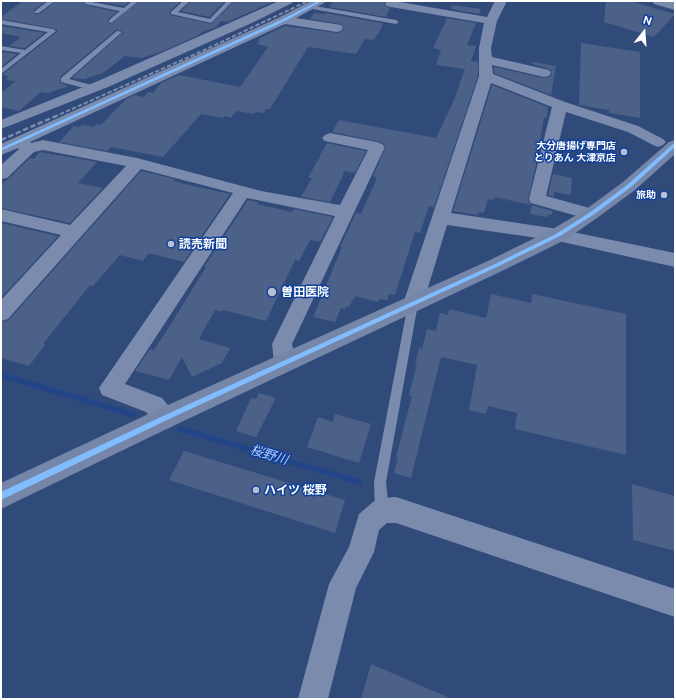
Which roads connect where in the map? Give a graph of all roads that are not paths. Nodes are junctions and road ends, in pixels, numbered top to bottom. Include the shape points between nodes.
1 (52, 1) edge
2 (136, 1) edge
3 (187, 1) edge
4 (230, 1) edge
5 (288, 1) edge
6 (501, 1) edge
7 (658, 1) edge
8 (87, 3) dead end
9 (315, 4) edge
10 (391, 4) dead end
11 (675, 6) edge
12 (125, 10) junction
13 (37, 12) dead end
14 (284, 20) junction
15 (111, 21) dead end
16 (491, 21) junction
17 (1, 22) edge
18 (396, 22) dead end
19 (337, 28) dead end
20 (119, 32) dead end
21 (1, 48) edge
22 (26, 52) junction
23 (485, 59) junction
24 (1, 72) edge
25 (544, 73) dead end
26 (486, 76) junction
27 (92, 88) junction
28 (560, 105) junction
29 (1, 125) edge
30 (330, 138) dead end
31 (666, 143) edge
32 (24, 145) junction
33 (1, 150) edge
34 (137, 162) junction
35 (1, 174) edge
36 (243, 191) junction
37 (344, 212) junction
38 (591, 214) junction
39 (1, 215) edge
40 (441, 218) junction
41 (72, 232) junction
42 (558, 235) junction
43 (675, 260) edge
44 (414, 304) junction
45 (1, 313) edge
46 (285, 362) junction
47 (165, 418) junction
48 (1, 496) edge
49 (382, 511) junction
50 (675, 603) edge
51 (313, 699) edge

1 - 13 lane
2 - 12 lane
3 - 4 lane via 173,13 211,21
5 - 27 street
6 - 16 street
7 - 11 main road
8 - 12 lane
9 - 14 street
9 - 18 lane
10 - 16 street
12 - 15 lane
14 - 19 street
14 - 32 street
16 - 23 street
17 - 22 lane via 53,30
20 - 27 lane via 64,80
21 - 22 lane
22 - 24 lane
23 - 25 street
23 - 26 street
26 - 28 street
26 - 40 street
27 - 29 street
28 - 31 street via 633,129
28 - 38 street via 536,199
30 - 37 street via 377,147
31 - 38 street via 629,186
32 - 33 street
32 - 34 street via 43,145
32 - 35 street
34 - 36 street
34 - 41 street
36 - 37 street
36 - 47 street via 110,388 154,405
37 - 46 street via 282,344
38 - 42 street
39 - 41 street
40 - 42 street
40 - 44 street
41 - 45 street
42 - 43 street
42 - 44 street
44 - 46 street
44 - 49 lane via 380,482
46 - 47 street
47 - 48 street
49 - 50 street via 396,510
49 - 51 street via 368,523 362,552 343,584

